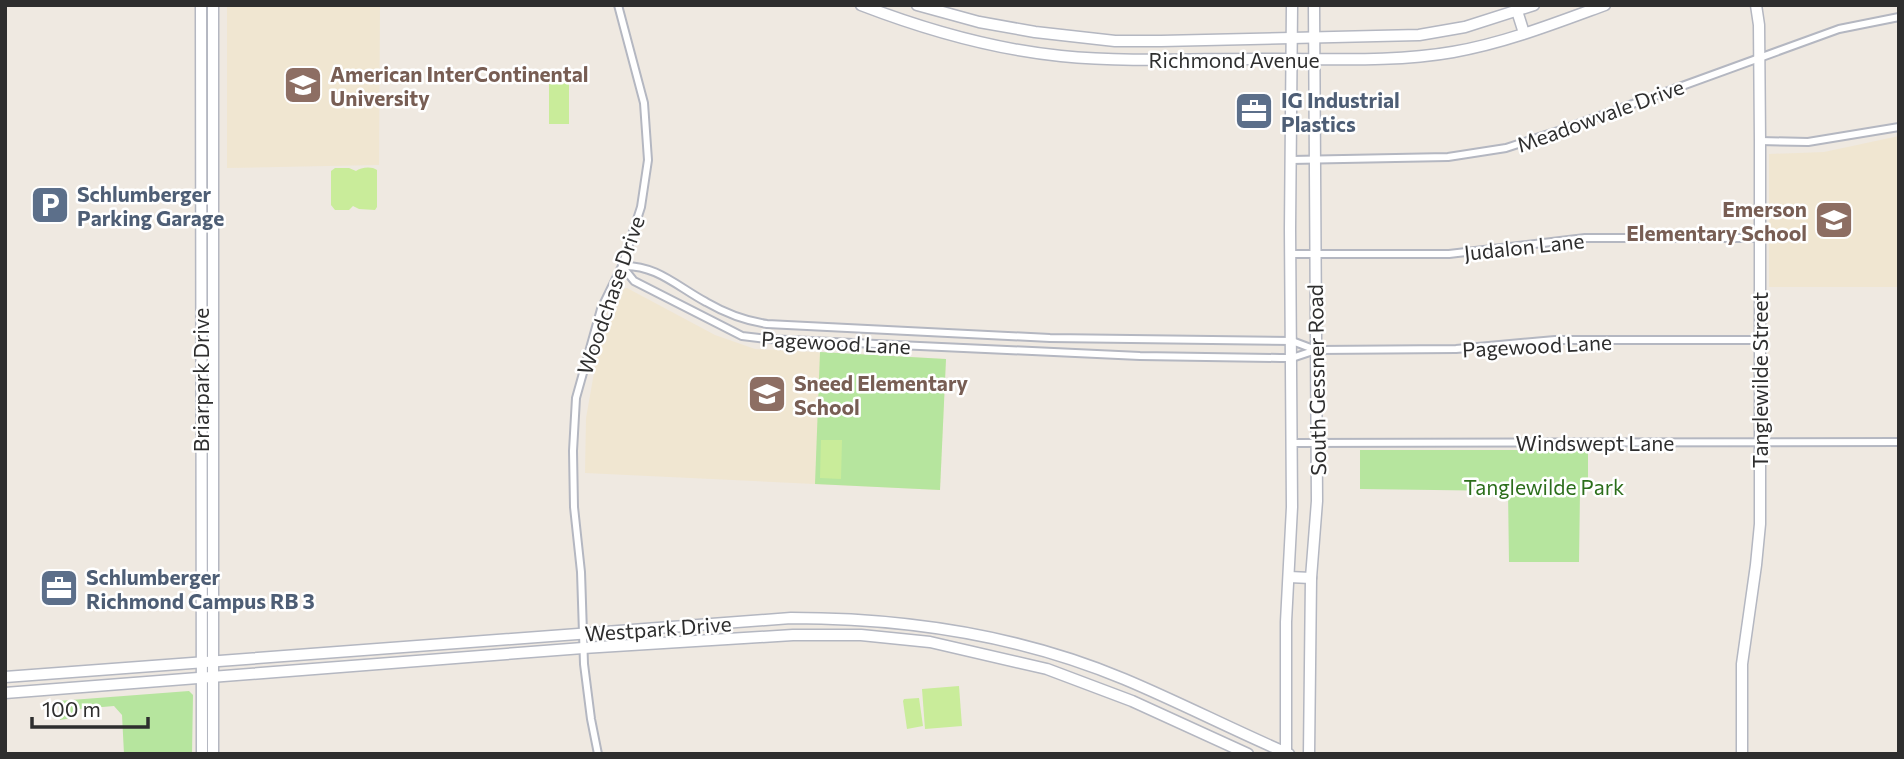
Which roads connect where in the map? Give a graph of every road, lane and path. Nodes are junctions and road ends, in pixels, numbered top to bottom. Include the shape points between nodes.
1 (201, 5) edge
2 (213, 5) edge
3 (618, 5) edge
4 (861, 5) edge
5 (917, 5) edge
6 (1292, 5) edge
7 (1314, 5) edge
8 (1534, 5) edge
9 (1605, 5) edge
10 (1756, 5) edge
11 (876, 8) edge
12 (1517, 11) junction
13 (1899, 17) edge
14 (1524, 33) junction
15 (1292, 37) junction
16 (1314, 37) junction
17 (1161, 41) junction
18 (1293, 58) junction
19 (1759, 58) junction
20 (1314, 59) junction
21 (1155, 60) junction
22 (1899, 127) edge
23 (1760, 141) junction
24 (1291, 160) junction
25 (1315, 161) junction
26 (1759, 238) junction
27 (1290, 254) junction
28 (1314, 254) junction
29 (622, 265) junction
30 (1758, 340) junction
31 (1292, 341) junction
32 (1316, 350) junction
33 (1292, 358) junction
34 (1759, 442) junction
35 (1899, 442) edge
36 (1292, 443) junction
37 (1317, 443) junction
38 (1289, 577) junction
39 (1311, 578) junction
40 (582, 634) junction
41 (461, 643) junction
42 (583, 648) junction
43 (1051, 653) junction
44 (462, 658) junction
45 (212, 662) junction
46 (200, 663) junction
47 (1047, 669) junction
48 (68, 673) junction
49 (5, 677) edge
50 (213, 678) junction
51 (201, 679) junction
52 (69, 689) junction
53 (5, 693) edge
54 (1165, 699) junction
55 (1159, 713) junction
56 (1287, 753) edge
57 (202, 754) edge
58 (214, 754) edge
59 (598, 754) edge
60 (1248, 754) edge
61 (1309, 754) edge
62 (1742, 754) edge

1 - 46 main road, Briarpark Drive
2 - 45 main road, Briarpark Drive
3 - 29 street, Woodchase Drive via 644,103 648,145 641,207
4 - 11 main road, Richmond Avenue
5 - 17 main road, Richmond Avenue via 1035,32
6 - 15 main road, South Gessner Road
7 - 16 main road, South Gessner Road
8 - 12 main road, Richmond Avenue
9 - 14 main road, Richmond Avenue
10 - 19 main road, Tanglewilde Street
11 - 21 main road, Richmond Avenue via 922,27 1003,48
12 - 14 main road
12 - 16 main road, Richmond Avenue via 1446,32
13 - 19 street, Meadowvale Drive via 1839,29
14 - 20 main road, Richmond Avenue via 1429,56
15 - 16 main road, Richmond Avenue
15 - 17 main road, Richmond Avenue
15 - 18 main road, South Gessner Road
16 - 20 main road, South Gessner Road
17 - 21 main road
18 - 20 main road, Richmond Avenue
18 - 21 main road, Richmond Avenue
18 - 24 main road, South Gessner Road
19 - 23 main road, Tanglewilde Street
19 - 25 street, Meadowvale Drive via 1506,148 1448,157
20 - 25 main road, South Gessner Road
22 - 23 street via 1808,142
23 - 26 main road, Tanglewilde Street
24 - 25 street, Meadowvale Drive
24 - 27 main road, South Gessner Road
25 - 28 main road, South Gessner Road
26 - 28 street, Judalon Lane via 1586,238 1449,254
26 - 30 main road, Tanglewilde Street
27 - 28 street, Judalon Lane
27 - 31 main road, South Gessner Road
28 - 32 main road, South Gessner Road
29 - 31 street, Pagewood Lane via 642,265 705,302 750,322 767,324 1049,338
29 - 33 street, Pagewood Lane via 634,281 742,336 1094,355
29 - 40 street, Woodchase Drive via 601,309 576,398 573,482
30 - 32 street, Pagewood Lane via 1555,340 1456,349
30 - 34 main road, Tanglewilde Street
31 - 32 street, Pagewood Lane
31 - 33 main road, South Gessner Road
32 - 33 street, Pagewood Lane
32 - 37 main road, South Gessner Road
33 - 36 main road, South Gessner Road
34 - 35 street, Windswept Lane
34 - 37 street, Windswept Lane
34 - 62 main road, Tanglewilde Street via 1760,524 1742,664
36 - 37 street, Windswept Lane
36 - 38 main road, South Gessner Road
37 - 39 main road, South Gessner Road
38 - 39 main road
38 - 56 main road, South Gessner Road
39 - 61 main road, South Gessner Road
40 - 41 main road, Westpark Drive
40 - 42 street, Woodchase Drive
40 - 43 main road, Westpark Drive via 823,618 928,626
41 - 44 main road
41 - 45 main road, Westpark Drive
42 - 44 main road, Westpark Drive
42 - 47 main road, Westpark Drive via 861,635 930,642
42 - 59 street, Woodchase Drive
43 - 47 main road
43 - 54 main road, Westpark Drive
44 - 50 main road, Westpark Drive
45 - 46 main road, Westpark Drive
45 - 50 main road, Briarpark Drive
46 - 48 main road, Westpark Drive
46 - 51 main road, Briarpark Drive
47 - 55 main road, Westpark Drive
48 - 49 main road, Westpark Drive
48 - 52 main road
50 - 51 main road, Westpark Drive
50 - 58 main road, Briarpark Drive
51 - 52 main road, Westpark Drive
51 - 57 main road, Briarpark Drive
52 - 53 main road, Westpark Drive
54 - 55 main road
54 - 56 main road, Westpark Drive
55 - 60 main road, Westpark Drive

